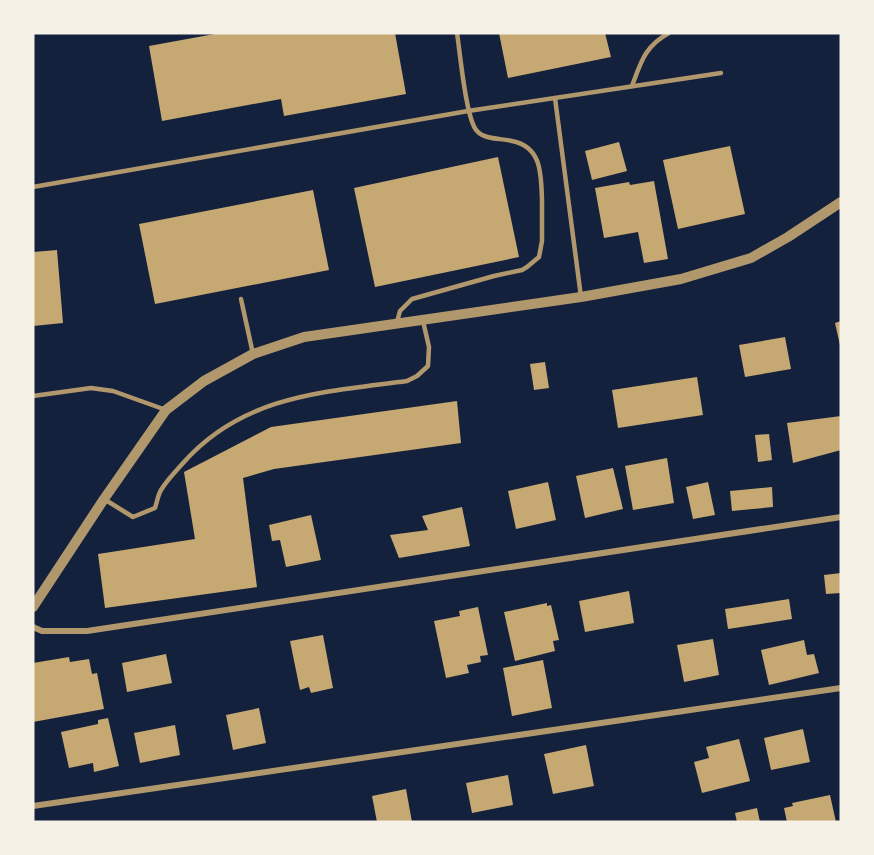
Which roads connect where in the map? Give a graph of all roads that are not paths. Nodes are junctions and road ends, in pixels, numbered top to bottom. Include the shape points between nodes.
1 (457, 33) edge
2 (669, 33) edge
3 (721, 73) dead end
4 (632, 86) junction
5 (555, 98) junction
6 (468, 111) junction
7 (33, 187) edge
8 (841, 202) edge
9 (581, 297) junction
10 (241, 300) dead end
11 (423, 321) junction
12 (397, 323) junction
13 (253, 354) junction
14 (33, 396) edge
15 (166, 410) junction
16 (104, 499) junction
17 (841, 517) edge
18 (33, 607) edge
19 (33, 627) edge
20 (841, 688) edge
21 (33, 806) edge

1 - 6 lane
2 - 4 lane via 643,56
3 - 4 lane
4 - 5 lane
5 - 6 lane
5 - 9 lane
6 - 7 lane
6 - 12 lane via 478,133 525,145 537,160 541,176 539,257 522,270 412,299 400,311
8 - 9 street via 751,258 681,279
9 - 11 street
10 - 13 lane
11 - 12 street
11 - 16 lane via 429,347 428,366 417,376 407,381 308,395 249,414 216,432 160,491 155,508 133,517
12 - 13 street via 304,337
13 - 15 street via 204,381
14 - 15 lane via 92,388 113,391
15 - 16 street
16 - 18 street
17 - 19 street via 87,632 42,631
20 - 21 street

